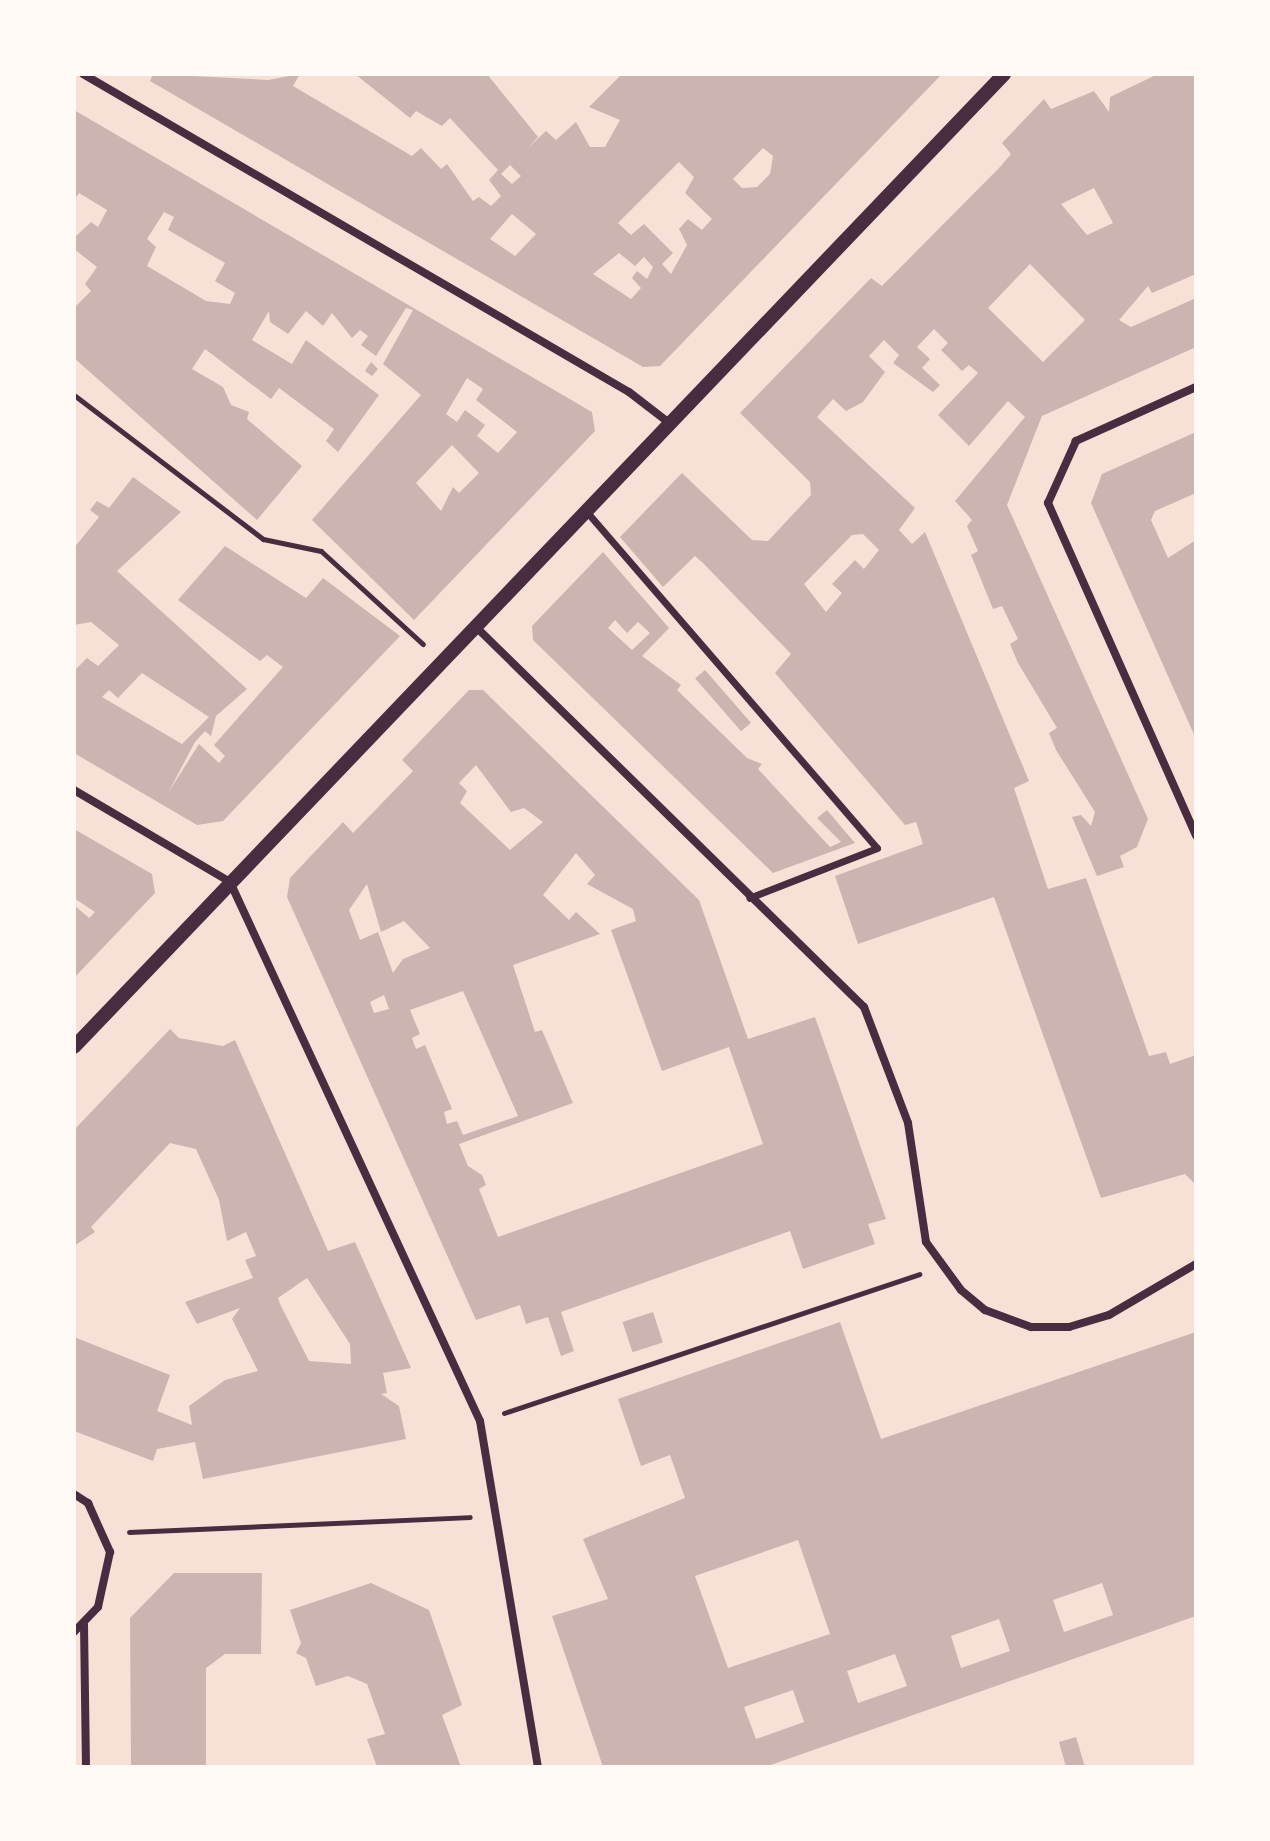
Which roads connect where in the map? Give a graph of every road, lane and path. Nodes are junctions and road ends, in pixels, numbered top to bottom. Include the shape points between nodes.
1 (83, 74) edge
2 (1004, 74) edge
3 (1196, 387) edge
4 (74, 395) edge
5 (668, 422) junction
6 (585, 510) junction
7 (473, 624) junction
8 (439, 659) junction
9 (74, 790) edge
10 (1196, 836) edge
11 (230, 882) junction
12 (749, 898) junction
13 (74, 1047) edge
14 (1196, 1264) edge
15 (919, 1274) dead end
16 (507, 1412) dead end
17 (74, 1494) edge
18 (495, 1516) junction
19 (105, 1532) junction
20 (84, 1624) junction
21 (74, 1632) edge
22 (86, 1767) edge
23 (538, 1767) edge

1 - 5 street via 629,392
2 - 5 street
3 - 10 street via 1076,441 1048,503
4 - 8 path via 263,539 321,551
5 - 6 street
6 - 7 street
6 - 12 street via 877,848
7 - 8 street
7 - 12 street
8 - 11 street
9 - 11 street
11 - 13 street
11 - 18 street via 480,1421
12 - 14 street via 864,1007 908,1123 926,1242 985,1310 1031,1327 1069,1327 1109,1315
15 - 16 path
17 - 19 street
18 - 19 path
18 - 23 street
19 - 20 street via 109,1579
20 - 21 street
20 - 22 street

